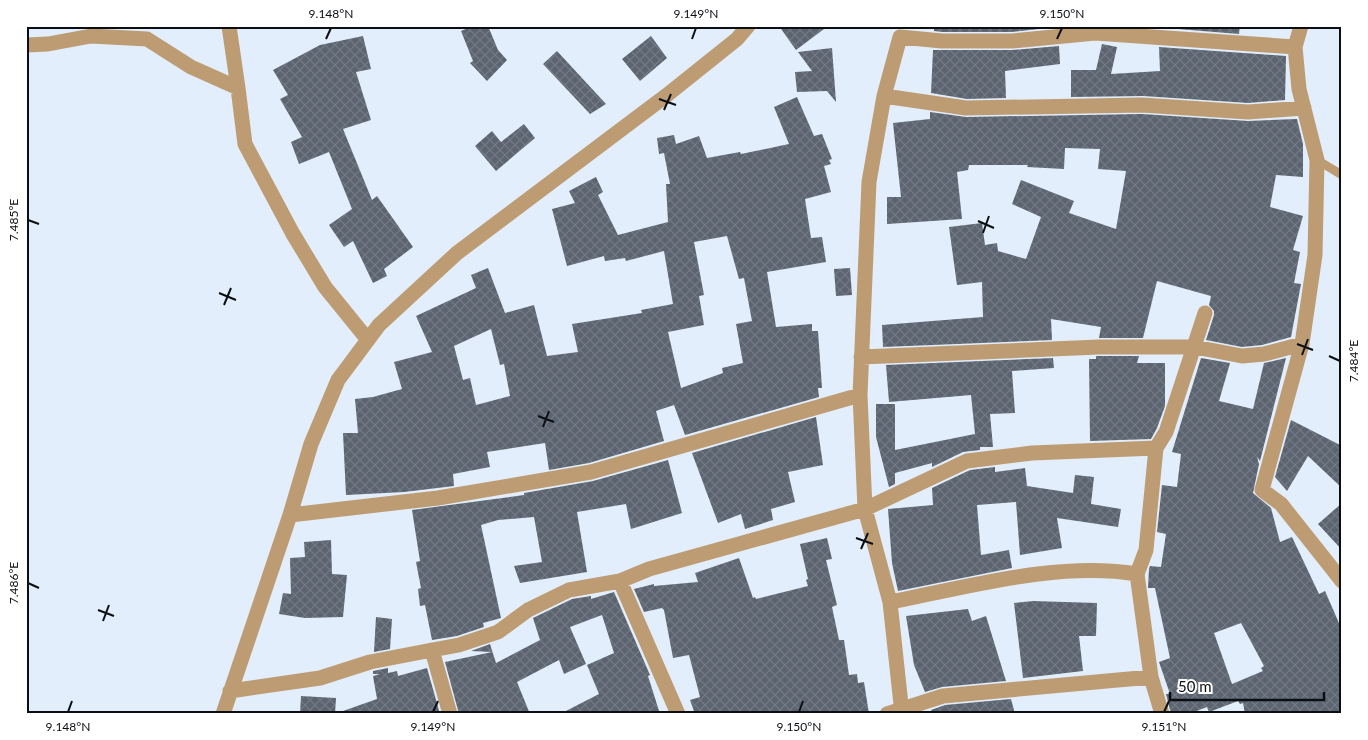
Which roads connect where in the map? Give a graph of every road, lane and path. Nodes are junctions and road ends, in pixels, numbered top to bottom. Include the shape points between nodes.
1 (229, 26) edge
2 (748, 26) edge
3 (1300, 26) edge
4 (901, 32) edge
5 (26, 45) edge
6 (1295, 47) junction
7 (238, 88) junction
8 (884, 96) junction
9 (1304, 108) junction
10 (1316, 160) junction
11 (1342, 175) edge
12 (1205, 313) dead end
13 (368, 340) junction
14 (1302, 344) junction
15 (1195, 348) junction
16 (861, 357) junction
17 (860, 395) junction
18 (1156, 448) junction
19 (865, 509) junction
20 (290, 516) junction
21 (1137, 574) junction
22 (620, 580) junction
23 (1342, 580) edge
24 (890, 602) junction
25 (432, 650) junction
26 (1151, 677) junction
27 (230, 691) junction
28 (897, 712) edge
29 (223, 714) edge
30 (450, 714) edge
31 (678, 714) edge
32 (1162, 714) edge

1 - 7 street
2 - 13 street via 737,39 667,95 457,253 379,325
3 - 6 street
4 - 6 street via 942,42 1012,41 1095,33
4 - 8 street
5 - 7 street via 90,36 147,39 191,67
6 - 9 street
7 - 13 street via 245,144 325,287
8 - 9 street via 966,108 1142,104 1248,112
8 - 16 street via 869,182
9 - 10 street
10 - 11 lane
10 - 14 street via 1316,255
12 - 15 street
13 - 20 street via 338,380 310,444
14 - 15 street via 1242,356
14 - 23 street via 1262,490 1281,504
15 - 16 street via 1099,347
15 - 18 street via 1166,432
16 - 17 street
17 - 19 street
17 - 20 street via 591,472 438,498
18 - 19 street via 1032,453 967,461
18 - 21 street via 1146,550
19 - 22 street
19 - 24 street
20 - 27 street
21 - 24 street via 1112,570 1026,576
21 - 26 street
22 - 25 street via 570,590 528,610 498,632
22 - 31 street
24 - 28 street
25 - 27 street via 370,662 320,678
25 - 30 street
26 - 28 street via 943,696
26 - 32 street
27 - 29 street

